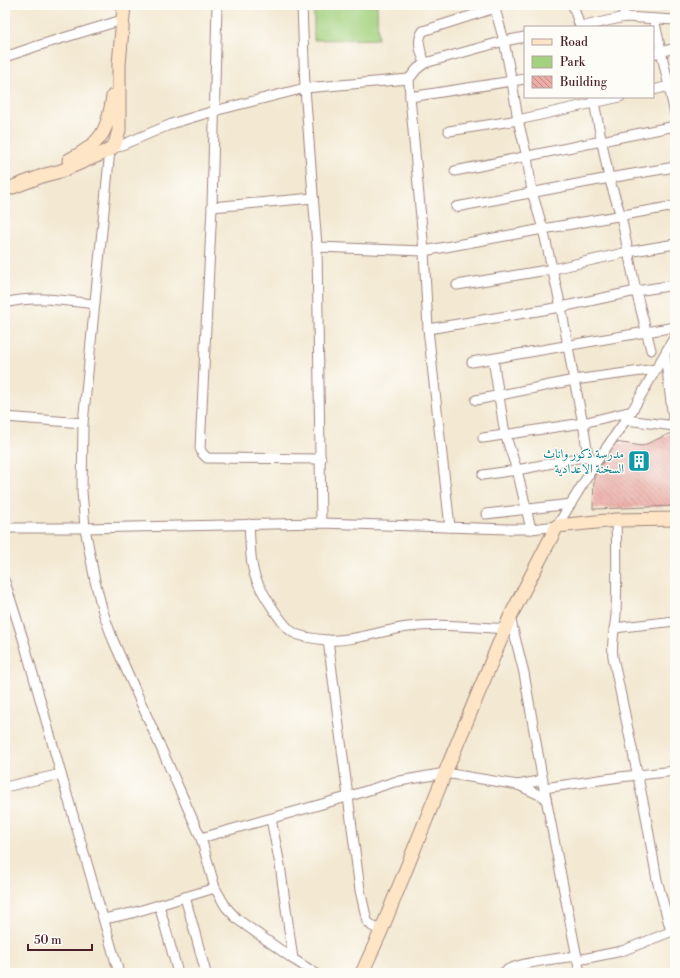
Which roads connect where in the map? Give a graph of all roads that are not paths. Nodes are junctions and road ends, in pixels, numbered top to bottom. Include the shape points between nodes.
1 (124, 5) edge
2 (217, 5) edge
3 (302, 5) edge
4 (573, 5) edge
5 (622, 5) edge
6 (494, 6) edge
7 (625, 17) junction
8 (654, 19) junction
9 (122, 20) junction
10 (675, 20) edge
11 (580, 26) edge
12 (584, 26) edge
13 (524, 38) edge
14 (504, 41) junction
15 (675, 48) edge
16 (657, 53) edge
17 (5, 57) edge
18 (425, 63) junction
19 (120, 65) junction
20 (409, 79) junction
21 (524, 79) edge
22 (512, 82) junction
23 (672, 86) edge
24 (305, 88) junction
25 (654, 90) edge
26 (410, 97) junction
27 (611, 98) edge
28 (594, 100) edge
29 (214, 111) junction
30 (675, 114) edge
31 (518, 120) junction
32 (675, 126) edge
33 (449, 131) dead end
34 (100, 137) junction
35 (602, 141) junction
36 (114, 145) junction
37 (527, 157) junction
38 (675, 167) edge
39 (455, 171) dead end
40 (45, 175) junction
41 (609, 178) junction
42 (5, 190) edge
43 (532, 192) junction
44 (313, 198) junction
45 (675, 206) edge
46 (212, 207) junction
47 (456, 207) dead end
48 (620, 216) junction
49 (544, 229) junction
50 (675, 244) edge
51 (317, 247) junction
52 (424, 251) junction
53 (628, 252) junction
54 (553, 269) junction
55 (457, 285) dead end
56 (675, 285) edge
57 (636, 291) junction
58 (5, 303) edge
59 (95, 304) junction
60 (561, 306) junction
61 (675, 327) edge
62 (428, 329) junction
63 (646, 332) junction
64 (675, 336) edge
65 (568, 346) junction
66 (651, 350) dead end
67 (665, 354) junction
68 (493, 359) junction
69 (472, 362) dead end
70 (656, 369) junction
71 (574, 380) junction
72 (499, 396) junction
73 (476, 400) dead end
74 (632, 411) junction
75 (5, 417) edge
76 (626, 420) junction
77 (83, 423) junction
78 (583, 423) junction
79 (675, 426) edge
80 (505, 434) junction
81 (483, 438) dead end
82 (588, 456) junction
83 (321, 459) junction
84 (597, 462) junction
85 (516, 470) junction
86 (483, 475) dead end
87 (571, 504) junction
88 (526, 510) junction
89 (486, 514) dead end
90 (675, 519) edge
91 (616, 520) junction
92 (321, 523) junction
93 (249, 524) junction
94 (557, 526) junction
95 (450, 527) junction
96 (5, 528) edge
97 (85, 528) junction
98 (531, 529) junction
99 (5, 582) edge
100 (675, 621) edge
101 (508, 623) junction
102 (614, 628) junction
103 (328, 640) junction
104 (675, 771) edge
105 (445, 773) junction
106 (61, 774) junction
107 (637, 775) junction
108 (544, 784) junction
109 (518, 785) junction
110 (5, 787) edge
111 (347, 797) junction
112 (546, 798) junction
113 (271, 819) junction
114 (202, 838) junction
115 (215, 888) junction
116 (185, 896) junction
117 (159, 905) junction
118 (104, 919) junction
119 (381, 930) junction
120 (673, 930) edge
121 (578, 958) junction
122 (293, 959) junction
123 (119, 973) edge
124 (178, 973) edge
125 (206, 973) edge
126 (315, 973) edge
127 (362, 973) edge
128 (504, 973) edge
129 (580, 973) edge

1 - 9 street
2 - 29 street
3 - 24 street
4 - 11 street
5 - 7 street
6 - 14 street
6 - 18 street via 423,32 420,48
7 - 8 street
7 - 12 street
8 - 10 street
8 - 16 street
9 - 17 street
9 - 19 street
13 - 14 street
14 - 18 street
14 - 22 street
15 - 16 street
16 - 23 street
18 - 20 street
19 - 34 street via 109,119
19 - 36 street via 119,119
20 - 24 street
20 - 26 street
21 - 22 street
22 - 26 street
22 - 31 street
23 - 25 street
23 - 30 street
24 - 29 street
24 - 44 street
26 - 52 street
27 - 28 street
28 - 31 street
28 - 35 street
29 - 36 street
29 - 46 street
31 - 33 street
31 - 37 street
32 - 35 street
34 - 36 street via 99,145 102,148
34 - 40 street via 81,154 58,165
35 - 37 street
35 - 41 street
36 - 40 street via 61,171
36 - 59 street
37 - 39 street
37 - 43 street
38 - 41 street
40 - 42 street
41 - 43 street
41 - 48 street
43 - 47 street
43 - 49 street
44 - 46 street
44 - 51 street
45 - 48 street
46 - 83 street via 200,448 202,453 207,458 218,459
48 - 49 street
48 - 53 street
49 - 52 street
49 - 54 street
50 - 53 street
51 - 52 street
51 - 83 street
52 - 62 street
53 - 54 street
53 - 57 street
54 - 55 street
54 - 60 street
56 - 57 street
57 - 60 street
57 - 63 street
58 - 59 street via 37,299
59 - 77 street
60 - 62 street
60 - 65 street
61 - 63 street
62 - 95 street
63 - 65 street
63 - 66 street
64 - 67 street
65 - 68 street
65 - 71 street
67 - 70 street
67 - 79 street
68 - 69 street
68 - 72 street
70 - 71 street
70 - 74 street
71 - 72 street
71 - 78 street
72 - 73 street
72 - 80 street
74 - 76 street
74 - 78 street
75 - 77 street
76 - 79 street
76 - 84 street
77 - 97 street via 82,492
78 - 80 street
78 - 82 street
80 - 81 street
80 - 85 street
82 - 84 street
82 - 85 street
83 - 92 street
84 - 87 street
85 - 86 street
85 - 88 street
87 - 88 street
87 - 94 street
88 - 89 street
88 - 98 street
90 - 91 street
91 - 94 street
91 - 102 street
92 - 93 street
92 - 95 street
93 - 97 street
93 - 103 street via 252,563 256,580 266,598 294,633
94 - 98 street
94 - 101 street
95 - 98 street
96 - 97 street
97 - 114 street via 95,581 113,640
99 - 106 street
100 - 102 street
101 - 103 street via 426,626
101 - 105 street
101 - 108 street via 524,673
102 - 107 street via 613,657
103 - 111 street
104 - 107 street
105 - 109 street
105 - 111 street via 394,782
105 - 119 street
106 - 110 street
106 - 118 street
107 - 108 street
107 - 120 street via 657,880
108 - 109 street
108 - 112 street
109 - 112 street
111 - 113 street
111 - 119 street via 364,910 369,924
112 - 121 street
113 - 114 street
113 - 122 street
114 - 115 street
115 - 116 street
115 - 122 street via 226,907 237,919
116 - 117 street
116 - 125 street
117 - 118 street
117 - 124 street
118 - 123 street
119 - 127 street
120 - 121 street via 622,951
121 - 128 street via 545,961 509,969
121 - 129 street
122 - 126 street

